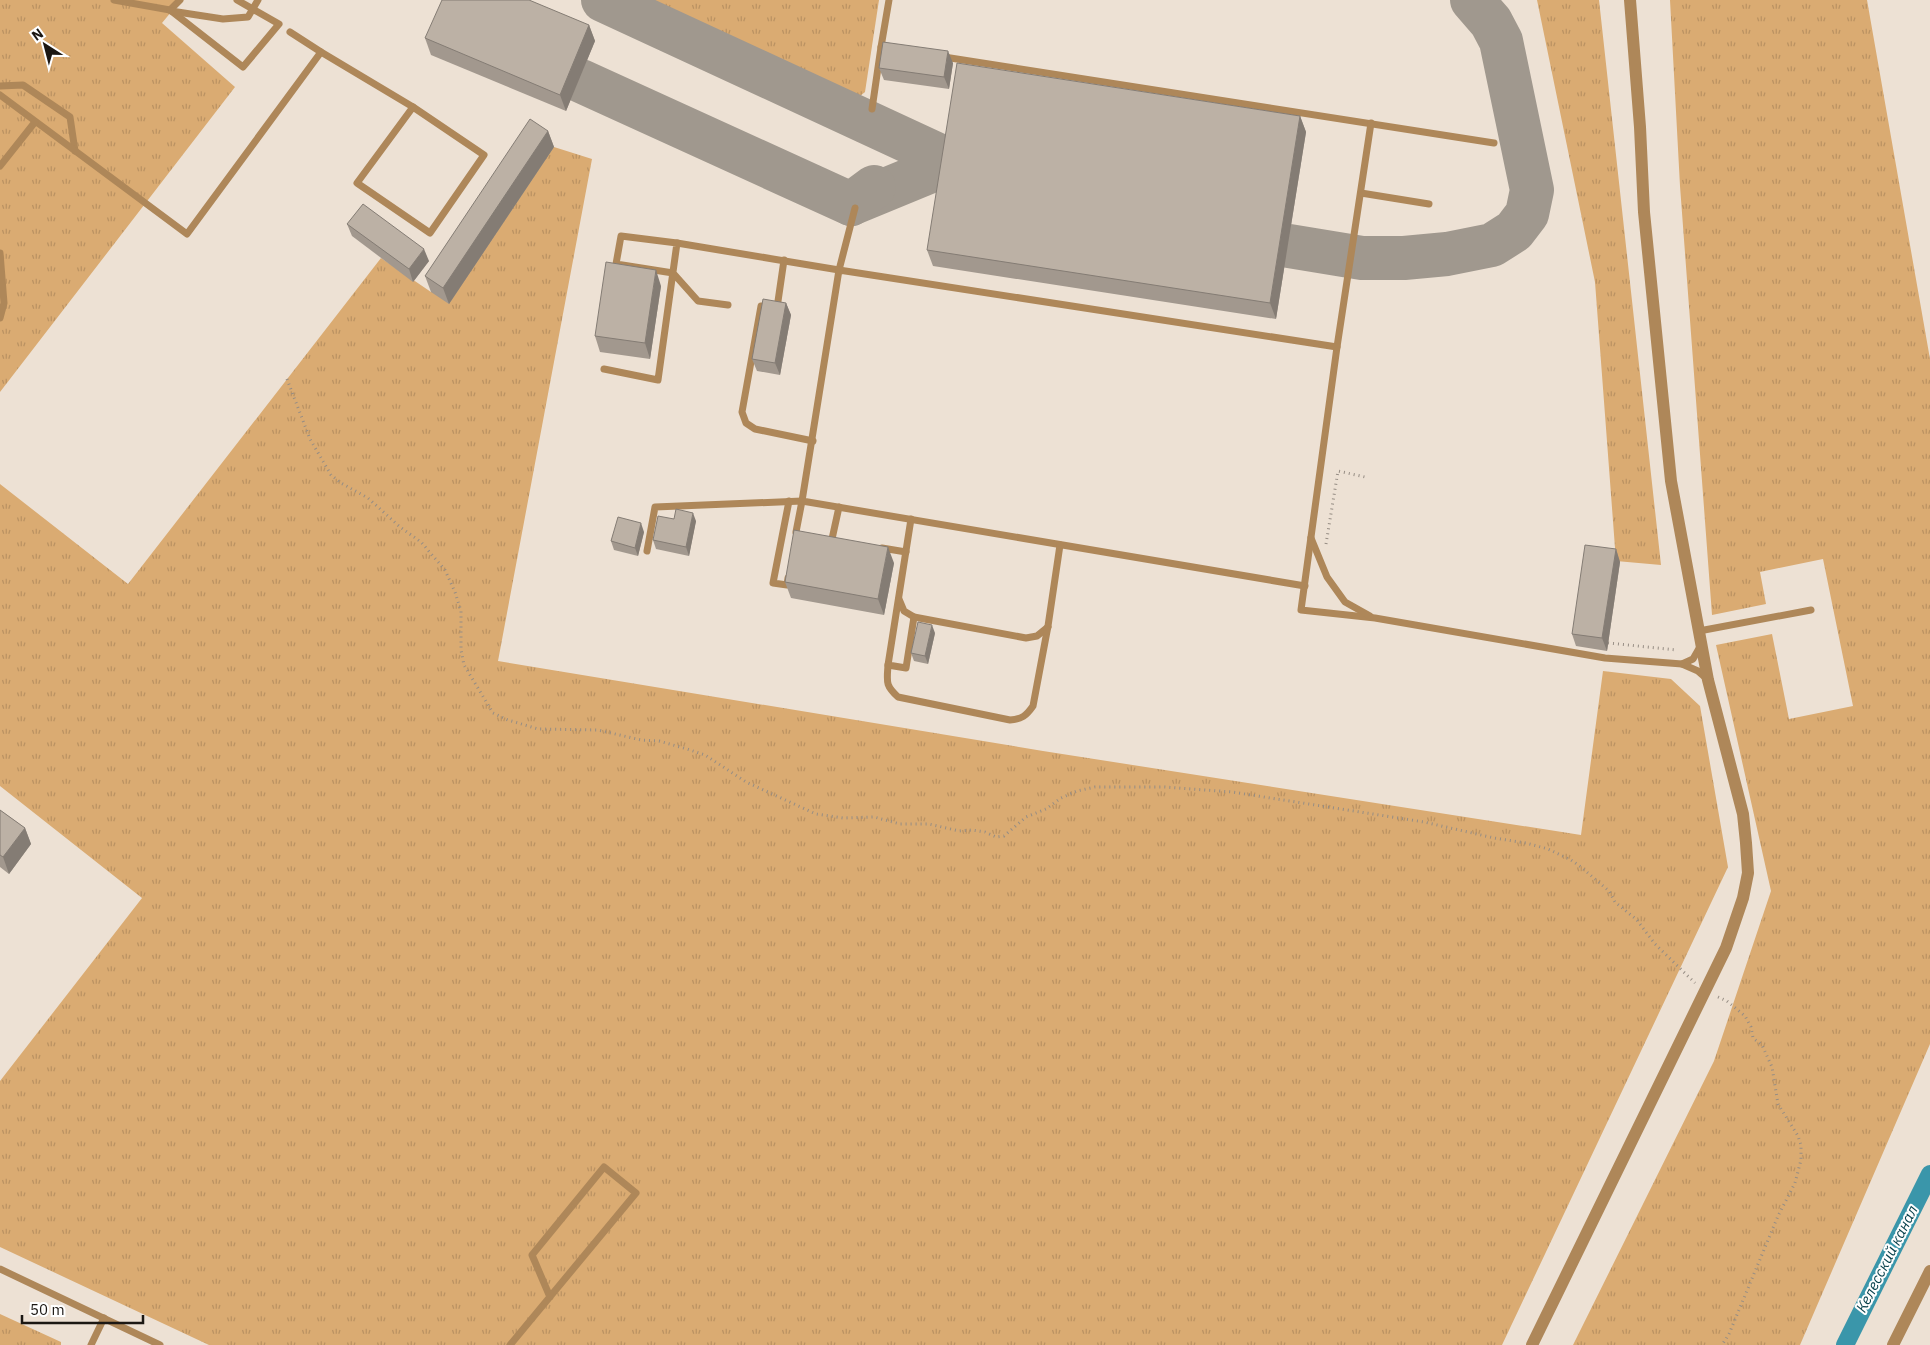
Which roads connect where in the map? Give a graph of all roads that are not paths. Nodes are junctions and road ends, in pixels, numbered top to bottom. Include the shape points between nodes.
1 (114, 0) edge
2 (180, 0) edge
3 (237, 0) edge
4 (258, 0) edge
5 (889, 0) edge
6 (1630, 0) edge
7 (253, 9) junction
8 (170, 10) junction
9 (290, 32) dead end
10 (881, 47) junction
11 (901, 50) edge
12 (321, 52) junction
13 (940, 56) edge
14 (0, 86) edge
15 (0, 95) edge
16 (413, 107) junction
17 (872, 108) dead end
18 (35, 122) junction
19 (1371, 123) junction
20 (1494, 143) dead end
21 (74, 151) junction
22 (0, 166) edge
23 (1361, 193) junction
24 (1430, 204) dead end
25 (855, 208) dead end
26 (677, 244) junction
27 (0, 253) edge
28 (784, 260) junction
29 (839, 270) junction
30 (673, 273) junction
31 (728, 305) dead end
32 (0, 318) edge
33 (1337, 347) junction
34 (604, 369) dead end
35 (813, 441) junction
36 (788, 501) junction
37 (802, 501) junction
38 (839, 507) junction
39 (911, 519) junction
40 (796, 532) junction
41 (805, 534) edge
42 (823, 537) edge
43 (1311, 537) junction
44 (832, 539) junction
45 (841, 540) edge
46 (794, 541) edge
47 (1060, 545) junction
48 (878, 547) edge
49 (647, 551) dead end
50 (906, 552) junction
51 (790, 567) edge
52 (1304, 586) junction
53 (898, 598) junction
54 (1811, 610) dead end
55 (914, 617) junction
56 (1375, 618) junction
57 (1048, 626) junction
58 (1699, 631) junction
59 (1699, 648) junction
60 (1682, 664) junction
61 (888, 665) junction
62 (1708, 680) junction
63 (0, 1269) edge
64 (1930, 1271) edge
65 (550, 1297) junction
66 (104, 1318) junction
67 (91, 1345) edge
68 (160, 1345) edge
69 (510, 1345) edge
70 (1532, 1345) edge
71 (1893, 1345) edge

1 - 8 lane
2 - 8 lane
3 - 7 lane
4 - 7 lane
5 - 10 lane
6 - 58 street via 1644,212 1671,481
7 - 8 lane via 248,17 223,19
7 - 8 lane via 279,24 243,68
9 - 12 lane
10 - 11 lane
10 - 17 lane
12 - 16 lane
12 - 21 lane via 187,234
13 - 19 lane
14 - 21 lane via 23,85 70,117
15 - 18 lane
16 - 16 lane via 484,155 430,233 357,183
18 - 21 lane
18 - 22 lane
19 - 20 lane
19 - 23 lane
23 - 24 lane
23 - 33 lane
25 - 29 lane
26 - 28 lane
26 - 30 lane
26 - 30 lane via 621,236 616,264
27 - 32 lane via 4,304
28 - 29 lane
28 - 35 lane via 776,308 761,306 742,412 746,424 755,430
29 - 33 lane
29 - 35 lane
30 - 31 lane via 698,301
30 - 34 lane via 658,380
33 - 43 lane
35 - 37 lane
36 - 37 lane
36 - 49 lane via 655,507
36 - 51 lane via 773,583 787,585
37 - 38 lane
37 - 40 lane
38 - 39 lane
38 - 44 lane
39 - 47 lane
39 - 50 lane
40 - 41 lane
40 - 46 lane
42 - 44 lane
43 - 52 lane
43 - 56 lane via 1327,576 1345,602
44 - 45 lane
47 - 52 lane
47 - 57 lane
48 - 50 lane
50 - 53 lane
52 - 56 lane via 1301,610
53 - 55 lane via 904,611
53 - 61 lane
54 - 58 lane
55 - 57 lane via 1026,638 1037,636
55 - 61 lane via 906,668
56 - 60 lane via 1605,658
57 - 61 lane via 1033,706 1020,720 898,697 887,683
58 - 59 street
59 - 60 lane via 1693,659
59 - 62 street
60 - 62 lane
62 - 70 street via 1743,814 1748,873 1743,898 1726,948
63 - 66 lane
64 - 71 street
65 - 65 lane via 532,1255 604,1167 636,1193
65 - 69 lane
66 - 67 lane
66 - 68 lane

